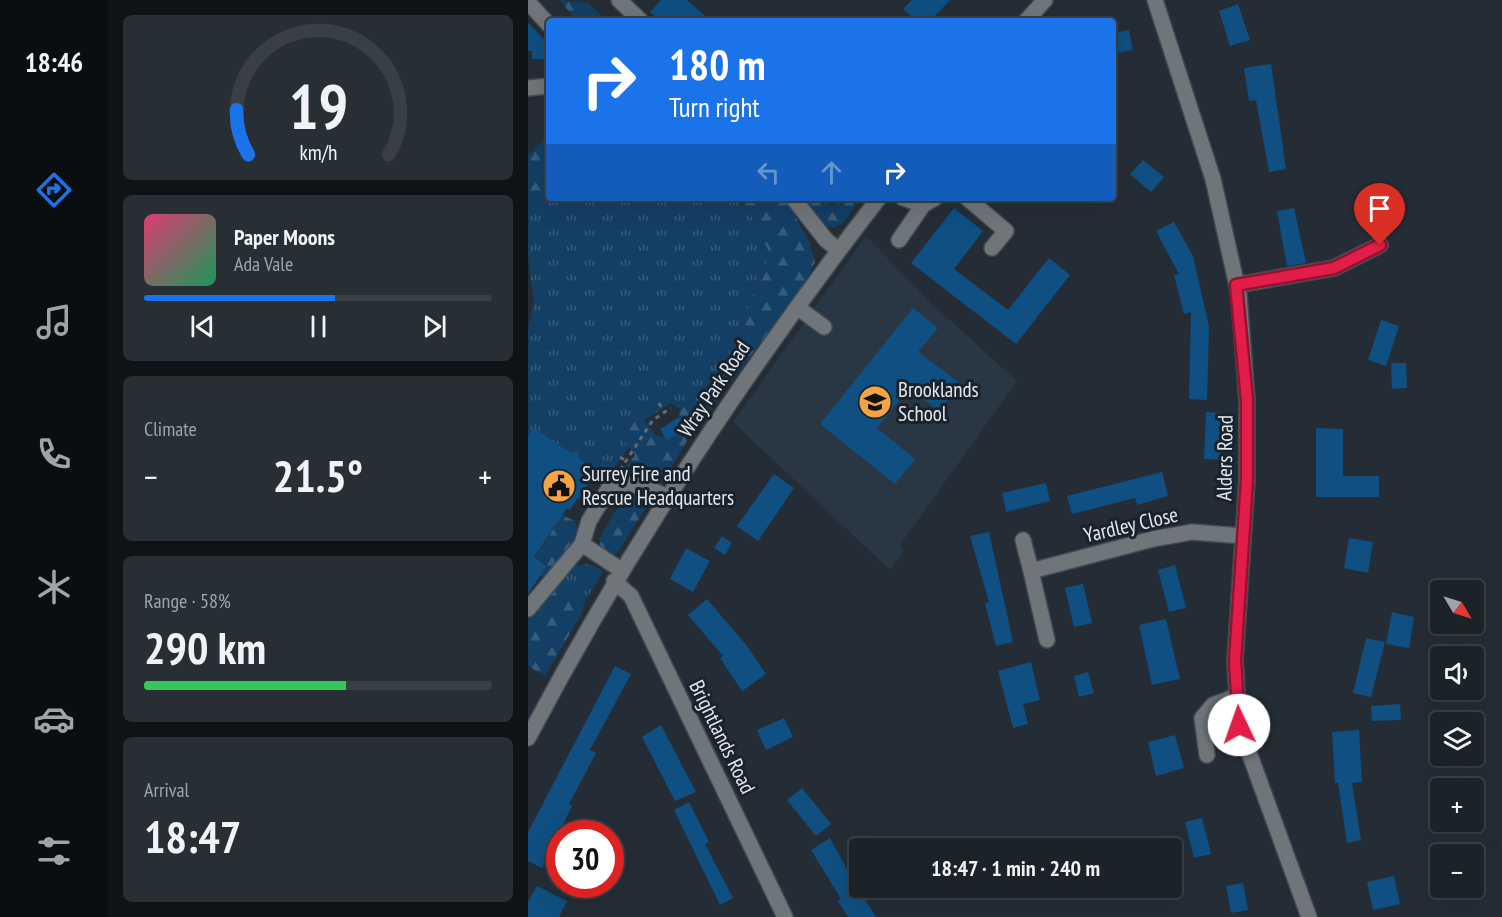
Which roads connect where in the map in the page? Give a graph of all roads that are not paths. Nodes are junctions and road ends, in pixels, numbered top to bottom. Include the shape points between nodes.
1 (619, 0) edge
2 (1045, 0) edge
3 (1155, 0) edge
4 (528, 2) edge
5 (1028, 11) edge
6 (638, 18) edge
7 (546, 22) edge
8 (546, 86) edge
9 (528, 88) edge
10 (795, 201) edge
11 (877, 201) edge
12 (929, 201) edge
13 (971, 201) edge
14 (899, 240) dead end
15 (1380, 245) dead end
16 (992, 248) dead end
17 (838, 250) junction
18 (1236, 285) junction
19 (797, 307) junction
20 (824, 327) dead end
21 (667, 497) junction
22 (1243, 536) junction
23 (1023, 540) dead end
24 (582, 544) junction
25 (1031, 571) junction
26 (617, 576) junction
27 (528, 609) edge
28 (1047, 640) dead end
29 (1237, 696) junction
30 (528, 738) edge
31 (1207, 755) dead end
32 (785, 917) edge
33 (1309, 917) edge

1 - 6 street
2 - 5 street
3 - 18 street, Alders Road via 1213,179
4 - 7 street
8 - 9 street
10 - 17 street
11 - 17 street, Wray Park Road
12 - 14 street
13 - 16 street via 1006,231
15 - 18 street via 1334,268
17 - 19 street, Wray Park Road
18 - 22 street, Alders Road via 1247,400
19 - 20 street
19 - 21 street, Wray Park Road
21 - 24 street via 643,485 611,485 589,521
21 - 26 street, Wray Park Road
22 - 25 street, Yardley Close via 1192,532
22 - 29 street, Alders Road via 1235,660
23 - 25 street
24 - 26 street, Brightlands Road
24 - 27 street
25 - 28 street
26 - 30 street, Wray Park Road
26 - 32 street, Brightlands Road via 631,596
29 - 31 street via 1213,705 1202,718
29 - 33 street, Alders Road via 1239,725

